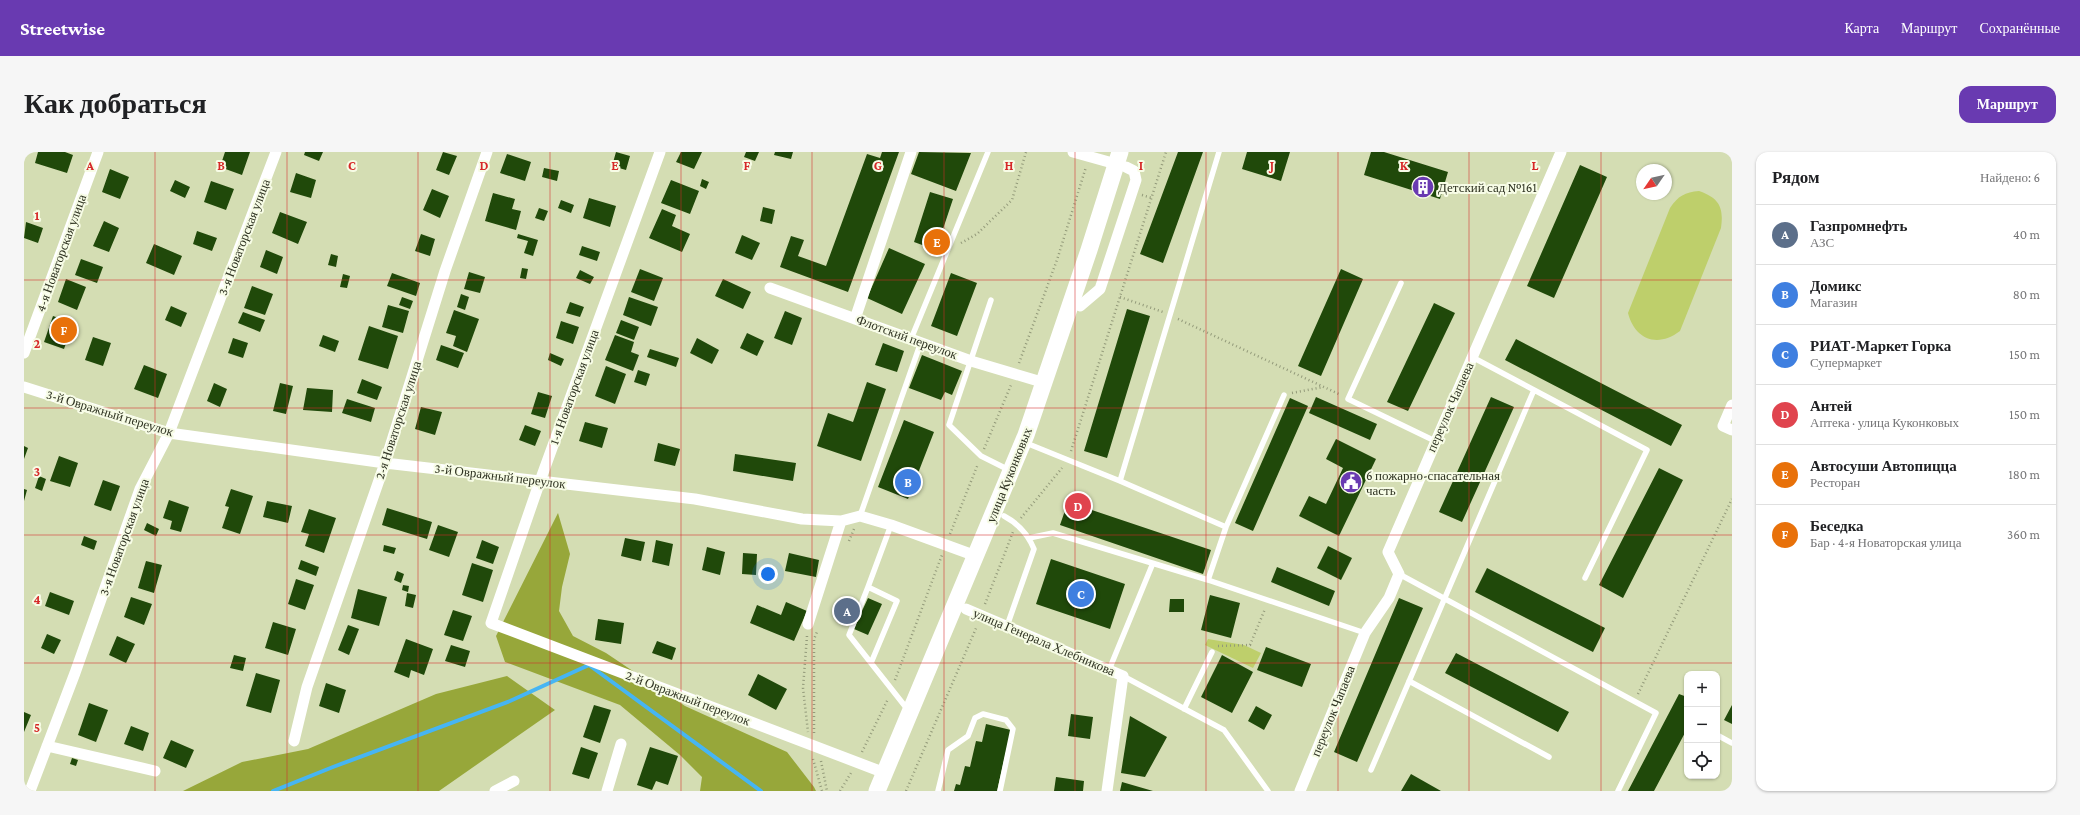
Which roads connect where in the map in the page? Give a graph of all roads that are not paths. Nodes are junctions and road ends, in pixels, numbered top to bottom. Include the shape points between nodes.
1 (98, 152) edge
2 (276, 152) edge
3 (487, 152) edge
4 (660, 152) edge
5 (911, 152) edge
6 (988, 152) edge
7 (1219, 152) edge
8 (1561, 152) edge
9 (1082, 154) edge
10 (1123, 158) edge
11 (1401, 283) dead end
12 (770, 288) dead end
13 (991, 300) dead end
14 (855, 319) junction
15 (916, 341) junction
16 (24, 353) edge
17 (1472, 357) junction
18 (971, 361) junction
19 (1044, 383) junction
20 (24, 387) edge
21 (1534, 390) junction
22 (1284, 395) road end
23 (1732, 405) edge
24 (1728, 428) edge
25 (169, 433) junction
26 (1435, 441) junction
27 (1031, 445) junction
28 (385, 463) junction
29 (1012, 471) junction
30 (540, 481) junction
31 (1120, 481) junction
32 (860, 516) junction
33 (1010, 520) junction
34 (841, 521) junction
35 (891, 525) junction
36 (1226, 528) junction
37 (1029, 538) junction
38 (976, 556) junction
39 (1153, 563) junction
40 (1399, 574) junction
41 (1585, 578) dead end
42 (1208, 580) junction
43 (868, 587) junction
44 (1445, 597) junction
45 (966, 609) junction
46 (491, 623) joint
47 (813, 624) road end
48 (1007, 626) junction
49 (1365, 633) junction
50 (1212, 652) road end
51 (871, 663) junction
52 (1109, 670) junction
53 (1123, 676) junction
54 (1409, 681) junction
55 (1184, 709) junction
56 (910, 713) junction
57 (1720, 737) edge
58 (294, 741) dead end
59 (1732, 743) edge
60 (621, 744) dead end
61 (47, 746) junction
62 (1549, 756) dead end
63 (1371, 770) dead end
64 (155, 771) dead end
65 (885, 774) junction
66 (514, 781) dead end
67 (30, 791) edge
68 (495, 791) edge
69 (607, 791) edge
70 (877, 791) edge
71 (890, 791) edge
72 (938, 791) edge
73 (1000, 791) edge
74 (1107, 791) edge
75 (1268, 791) edge
76 (1300, 791) edge
77 (1618, 791) edge

1 - 16 street, 4-я Новаторская улица
2 - 25 street, 3-я Новаторская улица
3 - 28 street, 2-я Новаторская улица via 445,271
4 - 30 street, 1-я Новаторская улица
5 - 14 street
6 - 15 lane via 948,251
7 - 31 lane
8 - 17 street, переулок Чапаева
9 - 10 street
10 - 19 main road, улица Куконковых
10 - 27 main road, улица Куконковых via 1080,306
11 - 26 lane via 1348,398
12 - 14 street, Флотский переулок
13 - 18 lane
14 - 15 street, Флотский переулок
15 - 18 street, Флотский переулок
15 - 32 lane
17 - 21 lane
17 - 26 street, переулок Чапаева
18 - 19 street, Флотский переулок
18 - 29 lane via 949,425 981,456
19 - 29 main road, улица Куконковых
20 - 25 street, 3-й Овражный переулок
21 - 41 lane via 1647,450
21 - 44 lane
22 - 36 lane
23 - 24 street
25 - 28 street, 3-й Овражный переулок
25 - 61 street, 3-я Новаторская улица via 140,489
26 - 40 street, переулок Чапаева via 1388,552
27 - 31 lane
27 - 33 main road, улица Куконковых
28 - 30 street, 3-й Овражный переулок
28 - 58 street, 2-я Новаторская улица via 307,687
29 - 38 main road, улица Куконковых
30 - 34 street, 3-й Овражный переулок via 695,499 802,519
30 - 46 street, 1-я Новаторская улица
31 - 36 lane
32 - 34 street, 3-й Овражный переулок
32 - 35 street
33 - 37 lane
33 - 45 main road, улица Куконковых
34 - 47 street
35 - 38 street
35 - 43 lane
36 - 42 lane
37 - 39 lane via 1053,532
37 - 48 lane via 1034,549
38 - 56 main road, улица Куконковых
39 - 42 lane
39 - 52 lane
40 - 44 lane
40 - 49 street, переулок Чапаева via 1389,598
42 - 49 lane
43 - 51 lane via 849,635
43 - 51 lane via 897,601
44 - 54 lane
44 - 77 lane via 1656,713
45 - 48 street, улица Генерала Хлебникова
45 - 71 main road, улица Куконковых
46 - 65 street, 2-й Овражный переулок via 812,740
48 - 52 street, улица Генерала Хлебникова
49 - 76 street, переулок Чапаева
50 - 55 lane
51 - 56 lane
52 - 53 street, улица Генерала Хлебникова
53 - 55 lane
53 - 74 street
54 - 62 lane
54 - 63 lane
55 - 75 lane via 1224,730
56 - 65 main road, улица Куконковых
57 - 59 lane
60 - 69 street
61 - 64 street
61 - 67 street, 3-я Новаторская улица
65 - 70 main road, улица Куконковых
66 - 68 street
72 - 73 lane via 948,750 968,736 975,718 983,714 1006,720 1013,729

